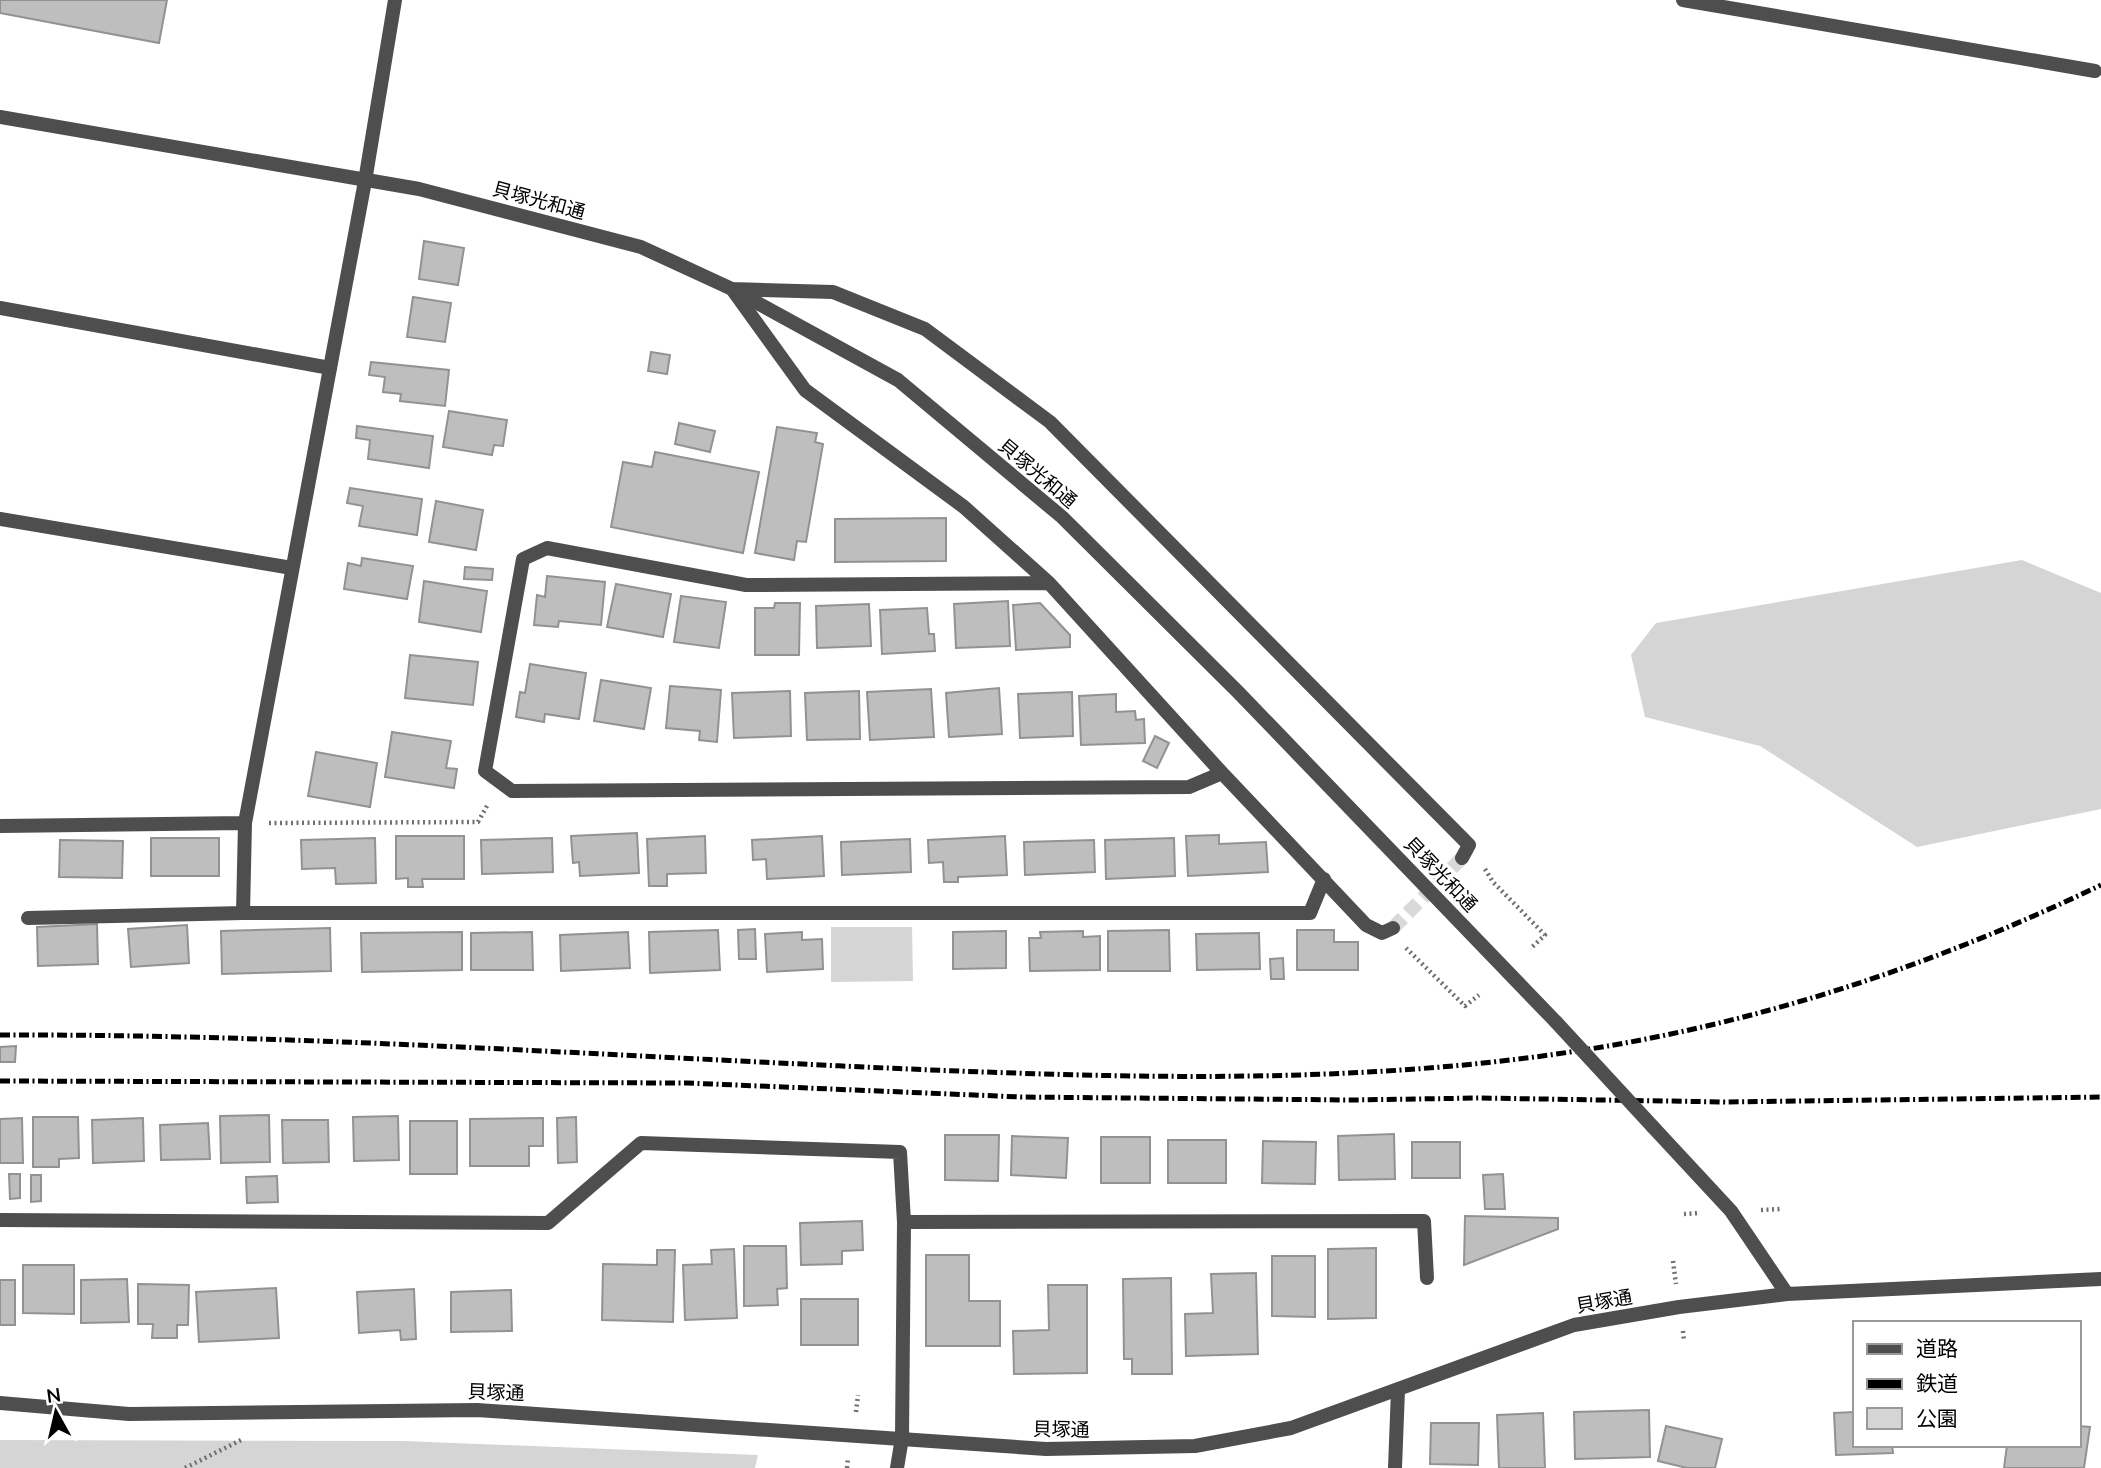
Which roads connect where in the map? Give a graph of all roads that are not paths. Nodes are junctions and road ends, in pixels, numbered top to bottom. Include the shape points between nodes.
1 (395, 0) edge
2 (1685, 0) edge
3 (2095, 71) dead end
4 (0, 117) edge
5 (365, 181) junction
6 (732, 289) junction
7 (0, 308) edge
8 (330, 369) junction
9 (0, 519) edge
10 (292, 568) junction
11 (1049, 583) junction
12 (1222, 773) junction
13 (245, 823) junction
14 (0, 826) edge
15 (1462, 858) dead end
16 (1324, 879) junction
17 (243, 913) junction
18 (28, 918) dead end
19 (1393, 928) dead end
20 (0, 1220) edge
21 (904, 1222) junction
22 (1427, 1278) dead end
23 (2101, 1279) edge
24 (1787, 1294) junction
25 (1398, 1390) junction
26 (0, 1403) edge
27 (902, 1438) junction
28 (897, 1468) edge
29 (1395, 1468) edge

1 - 5 street
2 - 3 street
4 - 5 street, 貝塚光和通
5 - 6 street, 貝塚光和通 via 419,189 641,247
5 - 8 street
6 - 11 street via 805,390 964,507
6 - 15 street via 833,292 925,329 1050,422 1469,845
6 - 24 street, 貝塚光和通, bridge via 898,380 1062,517 1248,701 1556,1022 1731,1212
7 - 8 street
8 - 10 street
9 - 10 street
10 - 13 street
11 - 12 street
11 - 12 street via 746,585 547,548 523,559 485,771 512,791 1189,787
12 - 16 street
13 - 14 street
13 - 17 street
16 - 17 street via 1310,913
16 - 19 street via 1366,925 1382,933
17 - 18 street
20 - 21 street via 548,1223 641,1143 900,1152
21 - 22 street via 1424,1221
21 - 27 street
23 - 24 street, 貝塚通
24 - 25 street, 貝塚通 via 1574,1325
25 - 27 street, 貝塚通 via 1291,1428 1195,1446 1046,1449
25 - 29 street
26 - 27 street, 貝塚通 via 129,1414 477,1410
27 - 28 street

